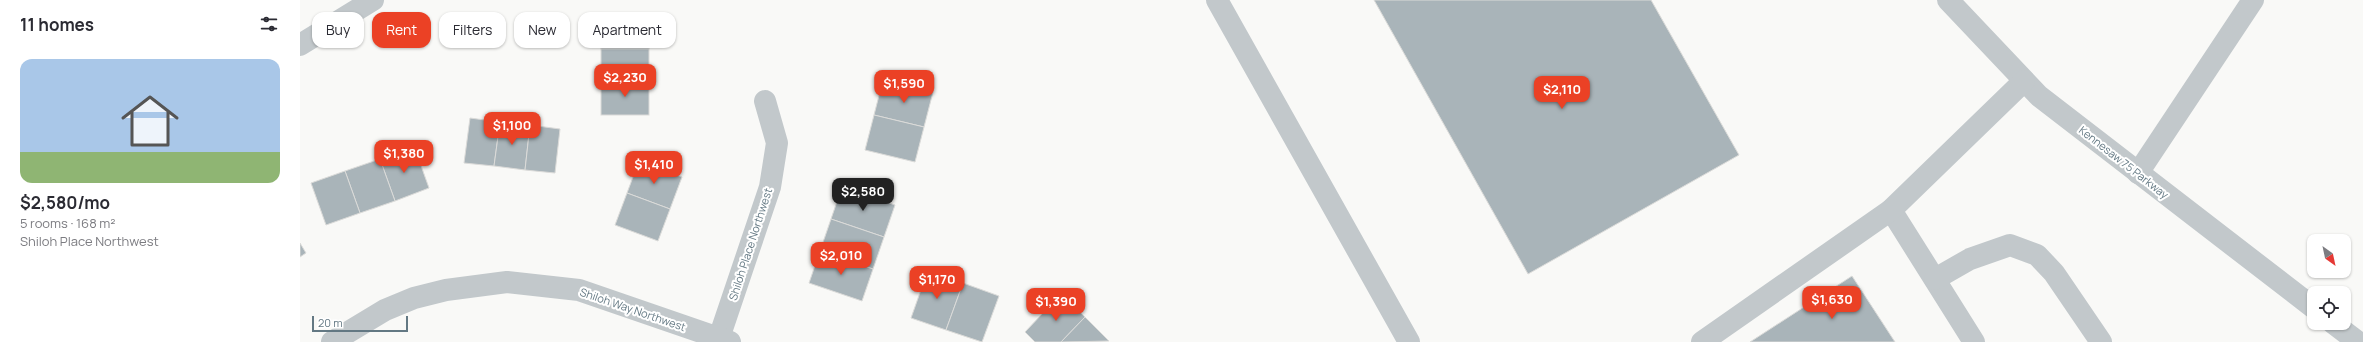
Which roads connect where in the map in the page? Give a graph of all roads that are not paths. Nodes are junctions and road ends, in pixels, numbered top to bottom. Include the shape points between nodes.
1 (1217, 0) edge
2 (1948, 0) edge
3 (2253, 0) edge
4 (370, 1) edge
5 (300, 45) edge
6 (2024, 81) junction
7 (765, 101) dead end
8 (2138, 173) junction
9 (1891, 210) junction
10 (1935, 279) junction
11 (2307, 303) edge
12 (2342, 330) edge
13 (724, 340) edge
14 (332, 342) edge
15 (1409, 342) edge
16 (1702, 342) edge
17 (1974, 342) edge
18 (2101, 342) edge
19 (2358, 342) edge

1 - 15 street
2 - 6 street, Kennesaw 75 Parkway
3 - 8 street
4 - 5 street
6 - 8 street, Kennesaw 75 Parkway via 2039,96
6 - 9 street
7 - 13 street, Shiloh Place Northwest via 776,143 770,187
8 - 11 street, Kennesaw 75 Parkway
9 - 10 street
9 - 16 street
10 - 17 street
10 - 18 street via 1970,259 2010,245 2037,255 2054,273
12 - 19 street
13 - 14 street, Shiloh Way Northwest via 579,290 507,282 446,290 414,298 385,310

